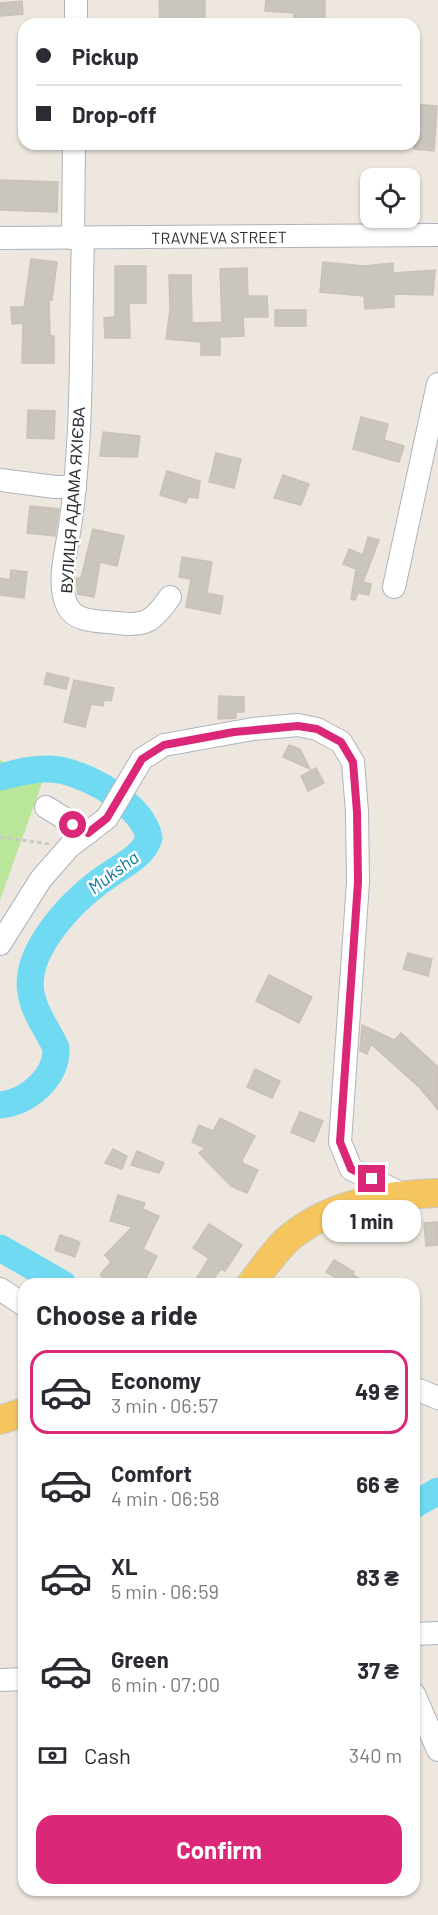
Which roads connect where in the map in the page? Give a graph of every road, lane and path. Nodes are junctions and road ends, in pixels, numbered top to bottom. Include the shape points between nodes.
1 (76, 0) edge
2 (75, 18) edge
3 (74, 150) edge
4 (438, 235) edge
5 (0, 238) edge
6 (78, 238) junction
7 (438, 384) edge
8 (0, 480) edge
9 (75, 487) junction
10 (394, 587) dead end
11 (170, 597) dead end
12 (46, 807) dead end
13 (88, 833) junction
14 (0, 837) edge
15 (69, 847) junction
16 (0, 944) edge
17 (438, 1193) edge
18 (404, 1195) junction
19 (256, 1278) edge
20 (0, 1289) edge
21 (18, 1301) edge
22 (420, 1390) edge
23 (438, 1398) edge
24 (18, 1414) edge
25 (0, 1420) edge
26 (438, 1633) edge
27 (420, 1634) edge
28 (18, 1679) edge
29 (0, 1680) edge
30 (420, 1708) edge
31 (438, 1750) edge

1 - 2 street
3 - 6 street, ВУЛИЦЯ АДАМА ЯХІЄВА
4 - 6 street, TRAVNEVA STREET
5 - 6 street, TRAVNEVA STREET
6 - 9 street, ВУЛИЦЯ АДАМА ЯХІЄВА
7 - 10 street
8 - 9 street
9 - 11 street, ВУЛИЦЯ АДАМА ЯХІЄВА via 64,572 64,599 70,611 82,618 136,626 153,617
12 - 13 street
13 - 15 street
13 - 18 street via 107,818 142,759 164,745 219,734 298,726 317,729 341,742 353,762 358,882 340,1142 351,1169
14 - 15 path
15 - 16 street via 41,879
17 - 18 main road
18 - 19 main road via 352,1204 320,1219 292,1236
20 - 21 street
22 - 23 street
24 - 25 main road
26 - 27 street
28 - 29 street
30 - 31 street

